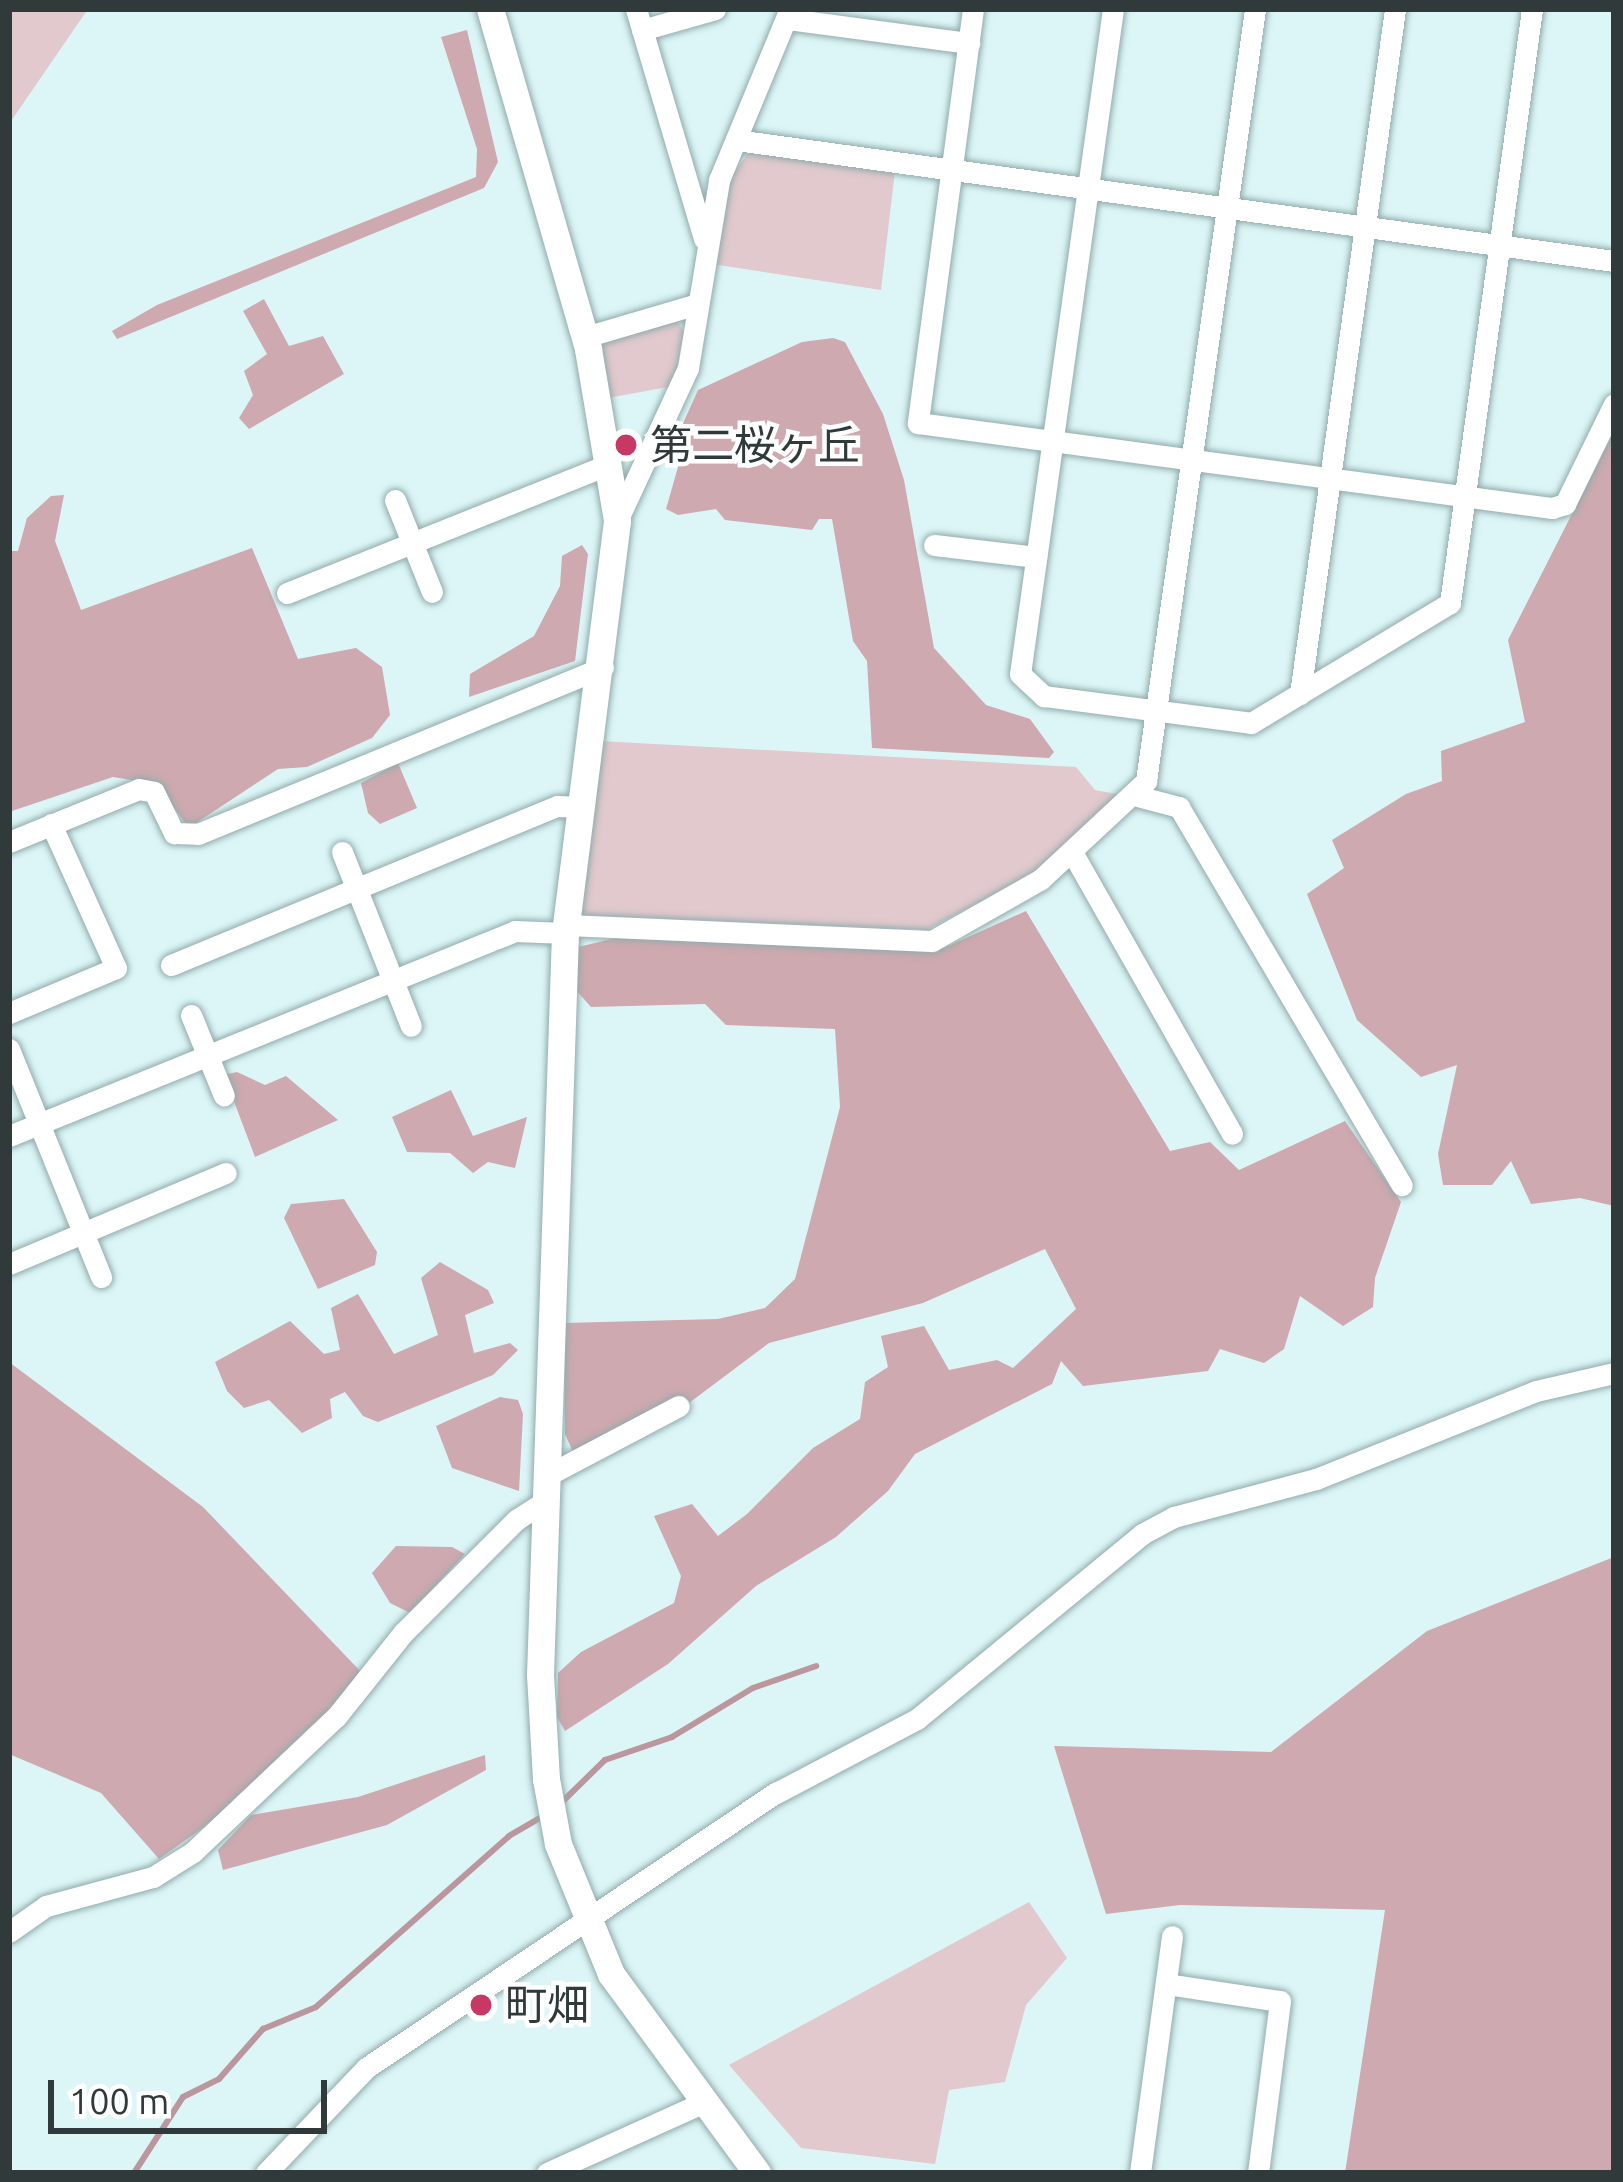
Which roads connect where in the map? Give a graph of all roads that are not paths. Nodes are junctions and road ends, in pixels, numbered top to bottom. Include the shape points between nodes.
1 (490, 9) edge
2 (715, 9) edge
3 (974, 9) edge
4 (1113, 9) edge
5 (1255, 9) edge
6 (1395, 9) edge
7 (1532, 9) edge
8 (789, 14) edge
9 (639, 19) edge
10 (969, 43) junction
11 (736, 140) junction
12 (952, 170) junction
13 (1088, 189) junction
14 (1226, 208) junction
15 (1363, 227) junction
16 (706, 245) junction
17 (1497, 245) junction
18 (1614, 261) edge
19 (697, 304) junction
20 (585, 337) junction
21 (1614, 404) edge
22 (1054, 441) junction
23 (1190, 461) junction
24 (610, 464) junction
25 (1329, 478) junction
26 (1463, 498) junction
27 (395, 500) dead end
28 (617, 521) junction
29 (412, 543) junction
30 (934, 545) dead end
31 (1036, 556) junction
32 (432, 592) dead end
33 (287, 593) dead end
34 (603, 667) junction
35 (1300, 694) junction
36 (1156, 711) junction
37 (1134, 795) junction
38 (583, 807) junction
39 (51, 824) junction
40 (9, 842) edge
41 (342, 852) dead end
42 (1072, 852) junction
43 (356, 890) junction
44 (566, 929) junction
45 (171, 965) dead end
46 (393, 982) junction
47 (9, 1013) edge
48 (191, 1015) dead end
49 (411, 1026) dead end
50 (9, 1049) edge
51 (207, 1054) junction
52 (224, 1096) dead end
53 (40, 1124) junction
54 (1232, 1134) dead end
55 (9, 1136) edge
56 (226, 1173) dead end
57 (1402, 1185) dead end
58 (84, 1232) junction
59 (9, 1264) edge
60 (101, 1277) dead end
61 (1614, 1372) edge
62 (679, 1406) dead end
63 (546, 1488) junction
64 (586, 1923) junction
65 (9, 1931) edge
66 (1172, 1936) dead end
67 (1166, 1984) junction
68 (704, 2102) junction
69 (266, 2173) edge
70 (547, 2173) edge
71 (758, 2173) edge
72 (1140, 2173) edge
73 (1258, 2173) edge

1 - 20 street
2 - 9 street
3 - 10 street
4 - 13 street
5 - 14 street
6 - 15 street
7 - 17 street
8 - 10 street
8 - 11 street
9 - 16 street
10 - 12 street
11 - 12 street
11 - 16 street
12 - 13 street
12 - 22 street via 918,423
13 - 14 street
13 - 22 street
14 - 15 street
14 - 23 street
15 - 17 street
15 - 25 street
16 - 19 street
17 - 18 street
17 - 26 street
19 - 20 street
19 - 28 street via 688,368
20 - 24 street
21 - 26 street via 1565,504
22 - 23 street
22 - 31 street
23 - 25 street
23 - 36 street
24 - 28 street
24 - 29 street
25 - 26 street
25 - 35 street
26 - 35 street via 1450,603
27 - 29 street
28 - 34 street
29 - 32 street
29 - 33 street
30 - 31 street
31 - 36 street via 1020,674 1044,696
34 - 38 street
34 - 39 street via 198,834 174,832 154,792 139,789
35 - 36 street via 1252,723
36 - 37 street via 1146,781
37 - 42 street
37 - 57 street via 1179,807
38 - 43 street via 557,806
38 - 44 street
39 - 40 street
39 - 47 street via 116,968
41 - 43 street
42 - 44 street via 1041,879 932,941
42 - 54 street
43 - 45 street
43 - 46 street
44 - 46 street via 515,931
44 - 63 street
46 - 49 street
46 - 51 street
48 - 51 street
50 - 53 street
51 - 52 street
51 - 53 street
53 - 55 street
53 - 58 street
56 - 58 street
58 - 59 street
58 - 60 street
61 - 64 street via 1537,1391 1316,1479 1174,1517 1142,1534 916,1719 776,1792
62 - 63 street
63 - 64 street via 541,1728 558,1844
63 - 65 street via 403,1633 336,1717 193,1852 153,1877 46,1906
64 - 68 street via 611,1973
64 - 69 street via 366,2068
66 - 67 street
67 - 72 street
67 - 73 street via 1280,2001
68 - 70 street
68 - 71 street

